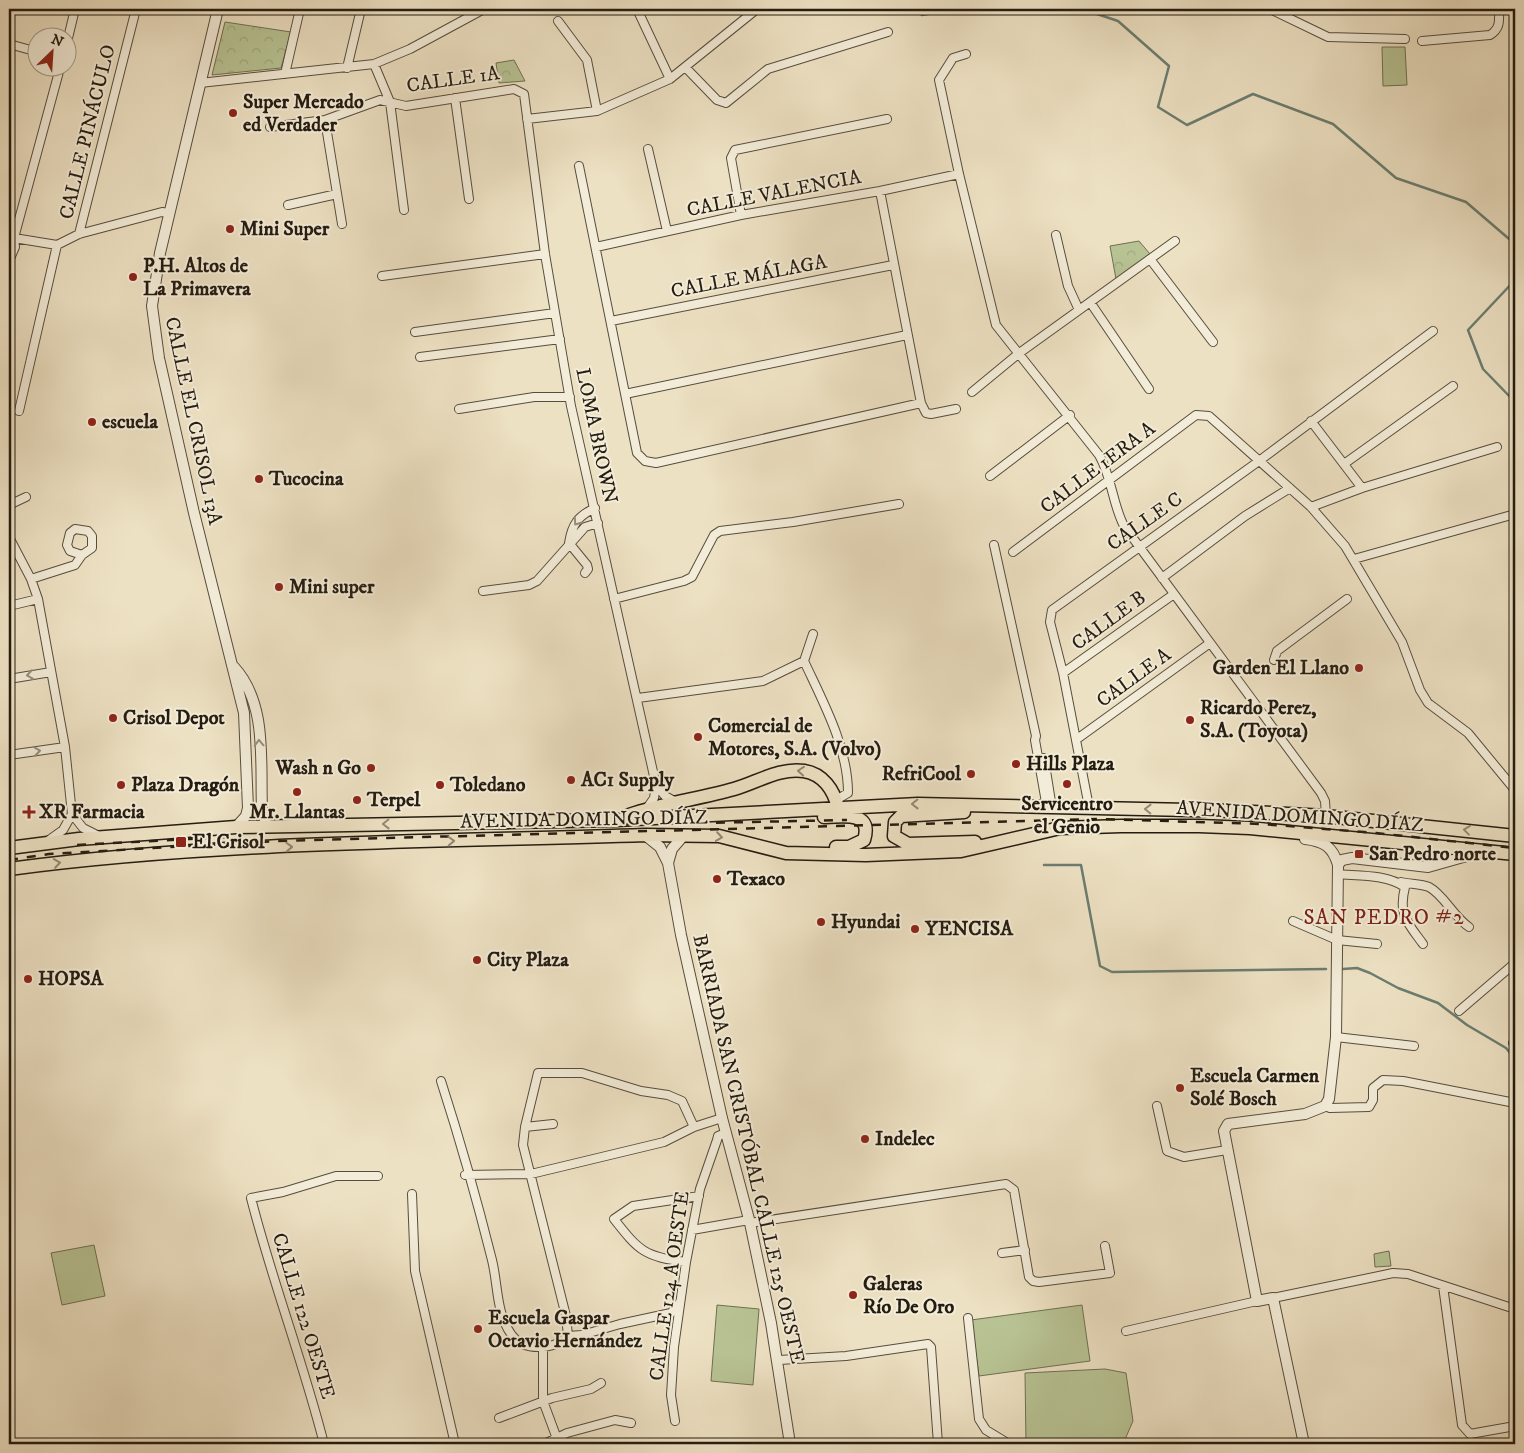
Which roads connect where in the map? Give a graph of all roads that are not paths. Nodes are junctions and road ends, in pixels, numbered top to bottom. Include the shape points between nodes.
1 (75, 9) edge
2 (136, 9) edge
3 (218, 9) edge
4 (300, 9) edge
5 (361, 9) edge
6 (484, 9) edge
7 (637, 9) edge
8 (757, 9) edge
9 (1270, 9) edge
10 (1499, 9) edge
11 (558, 21) dead end
12 (70, 28) edge
13 (888, 32) dead end
14 (1405, 39) dead end
15 (1422, 41) dead end
16 (9, 44) edge
17 (28, 49) edge
18 (966, 54) dead end
19 (374, 64) junction
20 (347, 68) junction
21 (686, 68) junction
22 (285, 74) junction
23 (57, 78) edge
24 (670, 78) junction
25 (200, 83) junction
26 (521, 91) joint
27 (455, 98) junction
28 (390, 102) junction
29 (597, 111) junction
30 (527, 119) junction
31 (888, 119) dead end
32 (325, 120) junction
33 (270, 127) dead end
34 (648, 149) dead end
35 (579, 166) dead end
36 (959, 174) junction
37 (880, 191) junction
38 (337, 194) junction
39 (469, 199) dead end
40 (288, 204) dead end
41 (404, 210) dead end
42 (170, 213) junction
43 (741, 215) junction
44 (342, 224) dead end
45 (667, 231) junction
46 (79, 234) junction
47 (1056, 235) dead end
48 (11, 236) edge
49 (1175, 241) dead end
50 (57, 246) junction
51 (596, 247) junction
52 (545, 254) junction
53 (1150, 259) junction
54 (9, 261) edge
55 (893, 265) junction
56 (382, 276) dead end
57 (1090, 302) junction
58 (1079, 310) junction
59 (555, 313) junction
60 (611, 321) junction
61 (1433, 331) dead end
62 (415, 332) dead end
63 (907, 335) junction
64 (560, 339) junction
65 (1213, 342) dead end
66 (1018, 354) junction
67 (420, 357) dead end
68 (1452, 386) dead end
69 (1149, 389) dead end
70 (972, 392) dead end
71 (625, 394) junction
72 (570, 397) junction
73 (921, 403) junction
74 (459, 409) dead end
75 (956, 409) dead end
76 (19, 411) dead end
77 (1070, 415) junction
78 (1310, 421) junction
79 (1497, 447) dead end
80 (1259, 461) junction
81 (1344, 464) junction
82 (990, 476) dead end
83 (1109, 479) junction
84 (1290, 488) junction
85 (1362, 488) junction
86 (26, 497) dead end
87 (899, 504) dead end
88 (9, 505) edge
89 (1311, 506) junction
90 (595, 508) junction
91 (1515, 514) edge
92 (598, 523) junction
93 (9, 537) edge
94 (570, 543) junction
95 (994, 545) dead end
96 (1138, 546) junction
97 (1013, 552) dead end
98 (82, 555) dead end
99 (1354, 559) junction
100 (585, 573) dead end
101 (1162, 578) junction
102 (31, 580) junction
103 (483, 591) dead end
104 (1174, 594) junction
105 (38, 599) junction
106 (614, 599) junction
107 (1347, 599) dead end
108 (9, 606) edge
109 (813, 634) dead end
110 (1210, 643) junction
111 (1274, 660) dead end
112 (804, 661) junction
113 (232, 664) junction
114 (51, 672) junction
115 (1063, 674) junction
116 (9, 679) edge
117 (638, 698) junction
118 (1077, 739) junction
119 (65, 746) junction
120 (9, 755) edge
121 (260, 768) junction
122 (248, 769) junction
123 (656, 785) junction
124 (1515, 790) edge
125 (676, 802) junction
126 (837, 804) junction
127 (986, 807) junction
128 (1050, 808) junction
129 (1089, 808) junction
130 (645, 810) junction
131 (72, 814) junction
132 (734, 814) junction
133 (1326, 816) junction
134 (617, 820) junction
135 (267, 826) junction
136 (236, 827) junction
137 (1250, 828) junction
138 (644, 835) junction
139 (684, 835) junction
140 (1515, 836) edge
141 (108, 837) junction
142 (1007, 840) junction
143 (41, 844) junction
144 (756, 846) junction
145 (9, 848) edge
146 (1486, 850) junction
147 (1515, 854) edge
148 (668, 863) junction
149 (9, 869) edge
150 (1337, 870) junction
151 (1396, 881) junction
152 (1293, 922) dead end
153 (1469, 927) dead end
154 (1337, 940) junction
155 (1377, 944) dead end
156 (1423, 944) dead end
157 (1515, 962) edge
158 (1458, 1011) dead end
159 (1336, 1037) junction
160 (1414, 1046) dead end
161 (442, 1081) dead end
162 (1515, 1103) edge
163 (1157, 1106) dead end
164 (1325, 1106) junction
165 (722, 1118) junction
166 (553, 1124) dead end
167 (525, 1127) junction
168 (694, 1127) junction
169 (726, 1133) junction
170 (1227, 1150) junction
171 (530, 1174) junction
172 (468, 1175) junction
173 (378, 1176) dead end
174 (412, 1194) dead end
175 (699, 1196) junction
176 (750, 1221) junction
177 (692, 1230) junction
178 (1105, 1246) dead end
179 (1025, 1250) junction
180 (1002, 1253) dead end
181 (686, 1262) junction
182 (1443, 1286) junction
183 (1273, 1298) junction
184 (681, 1301) junction
185 (1257, 1301) junction
186 (1515, 1309) edge
187 (968, 1318) dead end
188 (1126, 1331) dead end
189 (568, 1336) junction
190 (543, 1348) junction
191 (779, 1360) junction
192 (601, 1383) dead end
193 (543, 1401) junction
194 (499, 1418) dead end
195 (675, 1421) dead end
196 (631, 1423) dead end
197 (1515, 1426) edge
198 (558, 1441) edge
199 (324, 1444) edge
200 (455, 1444) edge
201 (544, 1444) edge
202 (790, 1444) edge
203 (938, 1444) edge
204 (1008, 1444) edge
205 (1304, 1444) edge

1 - 12 street
2 - 46 street, CALLE PINÁCULO
3 - 25 street, CALLE EL CRISOL 13A
4 - 22 street
5 - 20 street
6 - 19 street via 410,49
7 - 24 street
8 - 21 street
9 - 14 street via 1328,37
10 - 15 street via 1499,25 1490,35
11 - 29 street via 587,60
13 - 21 street via 768,69 726,103 717,100
16 - 17 street
18 - 36 street via 953,58 939,80
19 - 20 street
19 - 28 street
20 - 22 street
21 - 24 street
22 - 25 street
23 - 48 street
24 - 29 street
25 - 42 street, CALLE EL CRISOL 13A
26 - 27 street, CALLE 1A via 514,89
26 - 30 street, LOMA BROWN via 525,97
27 - 28 street, CALLE 1A via 406,106
27 - 39 street
28 - 32 street, CALLE 1A via 380,100
28 - 41 street
29 - 30 street
30 - 52 street, LOMA BROWN
31 - 43 street via 734,150 731,158
32 - 33 street, CALLE 1A
32 - 38 street
34 - 45 street
35 - 51 street
36 - 37 street, CALLE VALENCIA
36 - 66 street via 996,325
37 - 43 street, CALLE VALENCIA
37 - 55 street
38 - 40 street
38 - 44 street
42 - 46 street via 162,212
42 - 113 street, CALLE EL CRISOL 13A via 154,281 154,332
43 - 45 street, CALLE VALENCIA
45 - 51 street, CALLE VALENCIA
46 - 50 street
47 - 58 street via 1068,286
48 - 50 street
48 - 54 street via 14,247
49 - 53 street
50 - 76 street
51 - 60 street
52 - 56 street
52 - 59 street, LOMA BROWN
53 - 57 street
53 - 65 street
55 - 60 street, CALLE MÁLAGA
55 - 63 street
57 - 58 street
57 - 69 street
58 - 66 street
59 - 62 street
59 - 64 street, LOMA BROWN
60 - 71 street
61 - 78 street, CALLE C
63 - 71 street
63 - 73 street
64 - 67 street
64 - 72 street, LOMA BROWN
66 - 70 street
66 - 77 street
68 - 81 street
71 - 73 street via 637,453 645,461 656,464
72 - 74 street via 534,397
72 - 90 street, LOMA BROWN
73 - 75 street via 931,414
77 - 82 street
77 - 83 street via 1099,455
78 - 80 street, CALLE C
78 - 81 street
79 - 85 street
80 - 83 street, CALLE 1ERA A via 1204,414 1196,415
80 - 84 street
80 - 96 street, CALLE C
81 - 85 street
83 - 96 street via 1118,513
83 - 97 street, CALLE 1ERA A
84 - 89 street
84 - 101 street via 1245,516
85 - 89 street
86 - 88 street
87 - 106 street via 720,531 714,536 692,577
89 - 99 street
90 - 92 street, LOMA BROWN
90 -> 94 street via 574,523
91 - 99 street
92 - 94 street via 584,527
92 - 106 street, LOMA BROWN
93 - 102 street
94 - 100 street via 587,565
94 - 103 street via 537,581
95 - 128 street via 1036,736 1040,738
96 - 101 street
96 - 115 street, CALLE C via 1052,610 1050,622
98 - 102 street via 75,564
99 - 124 street via 1402,642 1428,704 1468,733
101 - 104 street
102 - 105 street
104 - 110 street
104 - 115 street, CALLE B
105 - 108 street
105 - 114 street
106 - 117 street, LOMA BROWN
107 - 111 street via 1277,651
109 - 112 street
110 - 118 street, CALLE A
110 - 133 street via 1320,793 1325,801
112 - 117 street via 763,681
112 - 126 street via 832,722 848,778 848,793
121 -> 113 street, CALLE EL CRISOL 13A via 254,701
113 - 122 street, CALLE EL CRISOL 13A via 245,718
114 -> 116 street
114 - 119 street
115 - 118 street
117 - 123 street, LOMA BROWN
118 - 129 street
120 -> 119 street
119 - 131 street
121 - 122 street
121 - 135 street, CALLE EL CRISOL 13A via 262,810
122 - 136 street, CALLE EL CRISOL 13A via 248,808 246,816
123 - 125 street via 665,796
123 - 130 street via 654,798
126 -> 125 main road via 822,779 810,772 796,770 735,789
125 - 130 main road
127 -> 126 main road, AVENIDA DOMINGO DÍAZ
126 - 132 main road, AVENIDA DOMINGO DÍAZ
127 - 128 main road, AVENIDA DOMINGO DÍAZ
127 - 142 main road via 959,814 901,816 892,829 894,836 908,844
128 - 129 main road, AVENIDA DOMINGO DÍAZ
133 -> 129 main road, AVENIDA DOMINGO DÍAZ
130 - 134 main road
131 - 141 street via 83,828
131 - 143 street via 63,830
132 - 134 main road, AVENIDA DOMINGO DÍAZ
132 - 144 main road via 796,818 850,816 859,818 866,832 864,840 850,847
140 -> 133 main road, AVENIDA DOMINGO DÍAZ
134 -> 135 main road, AVENIDA DOMINGO DÍAZ
135 - 136 main road, AVENIDA DOMINGO DÍAZ
136 - 141 main road, AVENIDA DOMINGO DÍAZ
137 - 142 main road, AVENIDA DOMINGO DÍAZ via 1060,828
137 - 146 main road, AVENIDA DOMINGO DÍAZ
137 - 150 street via 1320,842 1331,849
138 - 139 main road, AVENIDA DOMINGO DÍAZ
138 - 148 street, BARRIADA SAN CRISTÓBAL CALLE 125 OESTE via 660,847
149 -> 138 main road, AVENIDA DOMINGO DÍAZ via 192,850
139 -> 144 main road, AVENIDA DOMINGO DÍAZ via 719,836
139 - 148 street via 672,849
141 - 143 main road, AVENIDA DOMINGO DÍAZ
142 - 144 main road, AVENIDA DOMINGO DÍAZ via 961,852 866,855 786,853
143 - 145 main road, AVENIDA DOMINGO DÍAZ
146 - 147 main road, AVENIDA DOMINGO DÍAZ
146 - 150 street via 1428,867 1352,858 1342,860
148 - 165 street, BARRIADA SAN CRISTÓBAL CALLE 125 OESTE
150 - 151 street
150 - 154 street
151 - 153 street via 1427,887 1439,894 1457,919
151 - 156 street via 1405,887 1403,917
152 - 154 street
154 - 155 street
154 - 159 street
157 - 158 street
159 - 160 street
159 - 164 street via 1332,1084
161 - 172 street
162 - 164 street via 1383,1080 1373,1088 1369,1107
163 - 170 street via 1167,1151 1184,1157
164 - 170 street via 1305,1114 1228,1124 1224,1131
165 - 168 street
165 - 169 street, BARRIADA SAN CRISTÓBAL CALLE 125 OESTE
166 - 167 street
167 - 168 street via 538,1073 582,1073 682,1101
167 - 171 street via 524,1145
168 - 171 street via 664,1142
169 - 175 street, CALLE 124 A OESTE via 716,1140
169 - 176 street, BARRIADA SAN CRISTÓBAL CALLE 125 OESTE
170 - 185 street
171 - 172 street
171 - 189 street via 566,1316
172 - 190 street via 494,1269 497,1295 511,1334 519,1341
173 - 199 street, CALLE 122 OESTE via 336,1176 251,1198 267,1263
174 - 200 street via 416,1271
175 - 177 street, CALLE 124 A OESTE
175 - 181 street via 633,1206 614,1219 633,1243 656,1259
176 - 177 street
176 - 179 street via 1006,1184 1014,1190
176 - 191 street, BARRIADA SAN CRISTÓBAL CALLE 125 OESTE
177 - 181 street, CALLE 124 A OESTE
178 - 179 street via 1110,1273 1038,1282 1029,1277
179 - 180 street
181 - 184 street, CALLE 124 A OESTE
182 - 183 street via 1408,1274 1393,1273
182 - 186 street
182 - 197 street via 1462,1425 1470,1434
183 - 185 street
183 - 205 street
184 - 189 street via 671,1313
184 - 195 street, CALLE 124 A OESTE via 671,1395
185 - 188 street
187 - 204 street via 979,1419 986,1430
189 - 190 street via 561,1343
190 - 193 street
191 - 202 street, BARRIADA SAN CRISTÓBAL CALLE 125 OESTE
191 - 203 street via 846,1356 928,1344 931,1346
192 - 193 street via 591,1390
193 - 194 street
193 - 198 street
196 - 198 street via 615,1420 567,1433
198 - 201 street

